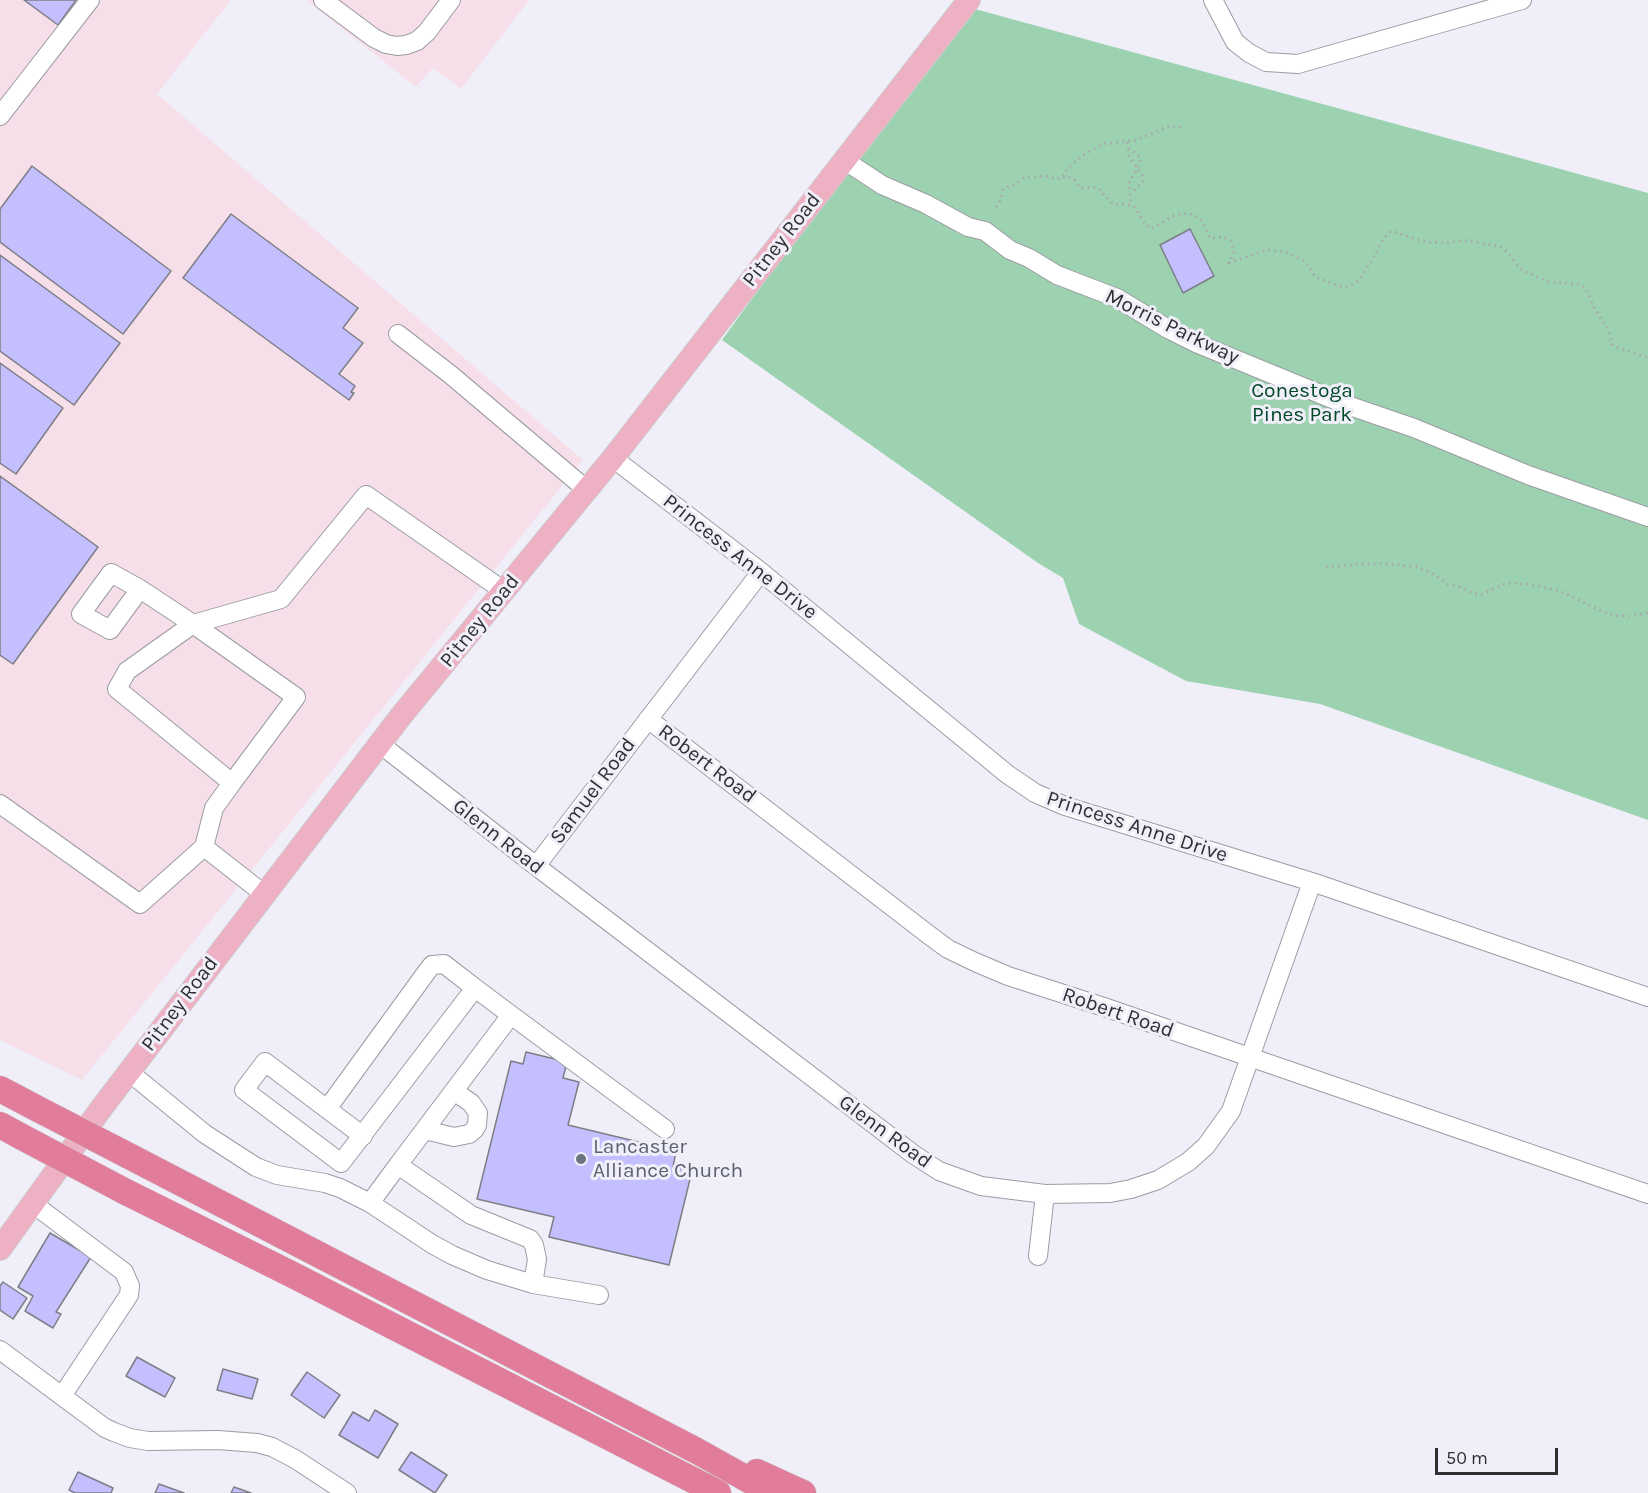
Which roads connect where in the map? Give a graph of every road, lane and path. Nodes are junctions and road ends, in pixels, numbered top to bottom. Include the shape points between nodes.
1 (90, 0) edge
2 (323, 0) edge
3 (451, 0) edge
4 (969, 0) edge
5 (1214, 0) edge
6 (1522, 0) edge
7 (0, 116) edge
8 (1185, 128) dead end
9 (1127, 142) junction
10 (1128, 147) junction
11 (844, 160) junction
12 (1138, 169) junction
13 (1063, 177) junction
14 (1131, 195) junction
15 (1131, 205) junction
16 (996, 207) dead end
17 (398, 334) dead end
18 (1648, 358) edge
19 (613, 458) junction
20 (587, 490) junction
21 (1648, 517) edge
22 (1326, 567) dead end
23 (761, 572) junction
24 (140, 589) dead end
25 (504, 591) junction
26 (1648, 614) edge
27 (193, 624) junction
28 (648, 719) junction
29 (380, 744) junction
30 (232, 783) junction
31 (0, 804) edge
32 (204, 847) junction
33 (536, 866) junction
34 (1312, 882) junction
35 (264, 894) junction
36 (475, 988) junction
37 (1648, 997) edge
38 (510, 1016) junction
39 (1251, 1058) junction
40 (129, 1072) junction
41 (0, 1089) edge
42 (454, 1091) junction
43 (327, 1109) junction
44 (0, 1125) edge
45 (665, 1129) dead end
46 (424, 1130) junction
47 (363, 1136) junction
48 (341, 1163) junction
49 (398, 1165) junction
50 (325, 1183) junction
51 (1045, 1194) junction
52 (1648, 1194) edge
53 (32, 1203) junction
54 (370, 1203) junction
55 (0, 1249) edge
56 (1038, 1256) dead end
57 (533, 1284) junction
58 (599, 1295) dead end
59 (0, 1350) edge
60 (570, 1385) junction
61 (62, 1396) junction
62 (347, 1493) edge
63 (718, 1493) edge
64 (772, 1493) edge
65 (803, 1493) edge

1 - 7 street
2 - 3 street via 374,38 397,46 417,41
4 - 11 main road, Pitney Road
5 - 6 street via 1235,42 1266,63 1298,64
8 - 9 path via 1169,126
9 - 10 path
9 - 13 path via 1097,147 1068,168
10 - 12 path via 1129,157
10 - 12 path via 1140,157
11 - 19 main road, Pitney Road
11 - 21 street, Morris Parkway via 882,185 968,227 985,231 1010,250 1057,275 1117,298 1196,343 1528,475
12 - 14 path via 1129,183
12 - 14 path via 1143,181
13 - 15 path via 1073,178 1080,188 1097,187 1113,204
13 - 16 path via 1026,177 1003,189
14 - 15 path
15 - 18 path via 1151,229 1173,216 1196,216 1210,238 1231,241 1234,252 1229,264 1267,250 1285,252 1305,261 1315,277 1342,287 1358,280 1391,231 1426,242 1463,240 1500,246 1523,271 1549,282 1585,287 1608,329 1612,346
17 - 20 street
19 - 20 main road, Pitney Road
19 - 23 street, Princess Anne Drive
20 - 25 main road, Pitney Road
22 - 26 path via 1382,563 1417,567 1474,594 1507,583 1527,584 1560,591 1610,615
23 - 28 street, Samuel Road
23 - 34 street, Princess Anne Drive via 1035,793 1065,806
24 - 27 street
25 - 27 street via 366,495 281,599
25 - 29 main road, Pitney Road
27 - 30 street via 296,697
27 - 30 street via 127,671 117,688
28 - 33 street, Samuel Road
28 - 39 street, Robert Road via 948,949 1008,976
29 - 33 street, Glenn Road
29 - 35 main road, Pitney Road
30 - 32 street via 214,808
31 - 32 street via 140,904
32 - 35 street
33 - 51 street, Glenn Road via 930,1166 981,1186
34 - 37 street, Princess Anne Drive
34 - 39 street, Glenn Road
35 - 40 main road, Pitney Road
36 - 38 street
36 - 43 street via 444,964 432,965
36 - 47 street
38 - 42 street
38 - 45 street
39 - 51 street, Glenn Road via 1226,1121 1206,1146 1176,1170 1145,1185 1110,1193
39 - 52 street, Robert Road
40 - 50 street via 205,1134 256,1167 277,1175
40 - 53 main road, Pitney Road
41 - 60 highway, bridge
42 - 46 street
42 - 46 street via 478,1113 474,1130 454,1137
43 - 47 street
43 - 48 street via 265,1062 244,1090
44 - 63 highway, bridge
46 - 49 street
47 - 48 street
48 - 50 street
49 - 54 street
49 - 57 street via 471,1215 530,1239 537,1259
50 - 54 street
51 - 56 street
53 - 55 main road, Pitney Road
53 - 61 street via 124,1272 130,1286 129,1295
54 - 57 street via 452,1255
57 - 58 street
59 - 61 street
60 - 64 highway
60 - 65 highway
61 - 62 street via 105,1428 129,1438 218,1440 272,1447

